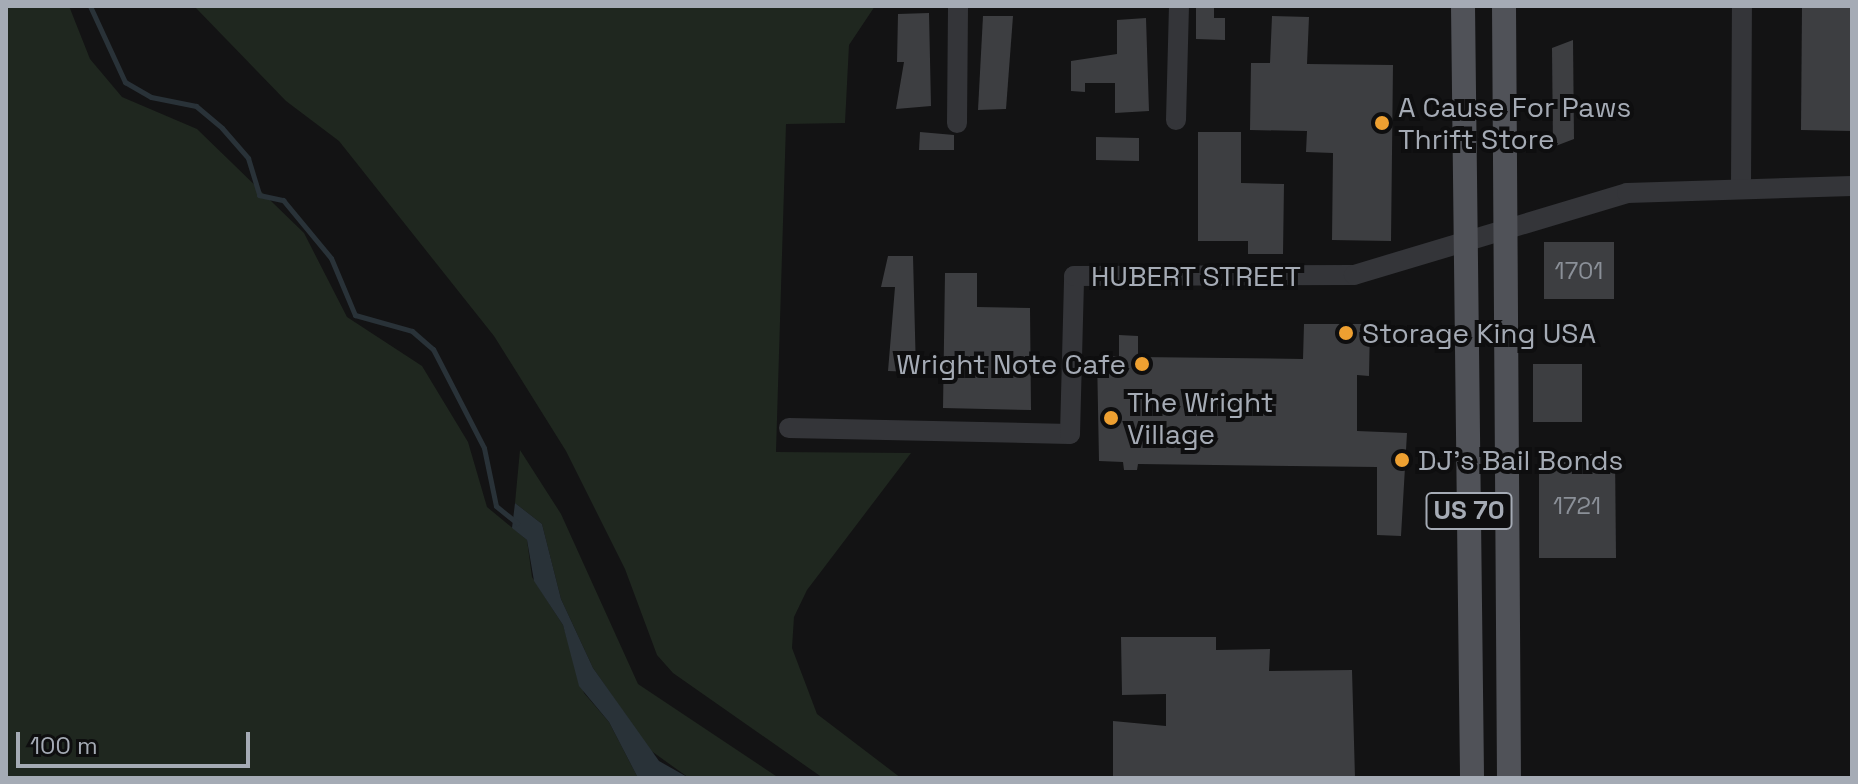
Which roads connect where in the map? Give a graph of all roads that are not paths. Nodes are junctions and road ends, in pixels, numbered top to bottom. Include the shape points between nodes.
1 (958, 6) edge
2 (1179, 6) edge
3 (1463, 6) edge
4 (1504, 6) edge
5 (1742, 6) edge
6 (1176, 120) dead end
7 (957, 123) dead end
8 (1741, 186) junction
9 (1852, 186) edge
10 (1505, 232) junction
11 (1466, 244) junction
12 (789, 428) dead end
13 (1472, 778) edge
14 (1509, 778) edge

1 - 7 street
2 - 6 street
3 - 11 main road, US 70
4 - 10 main road, US 70
5 - 8 street
8 - 9 street
8 - 10 street via 1627,193
10 - 11 street
10 - 14 main road, US 70
11 - 12 street, HUBERT STREET via 1332,277 1074,276 1070,434
11 - 13 main road, US 70

